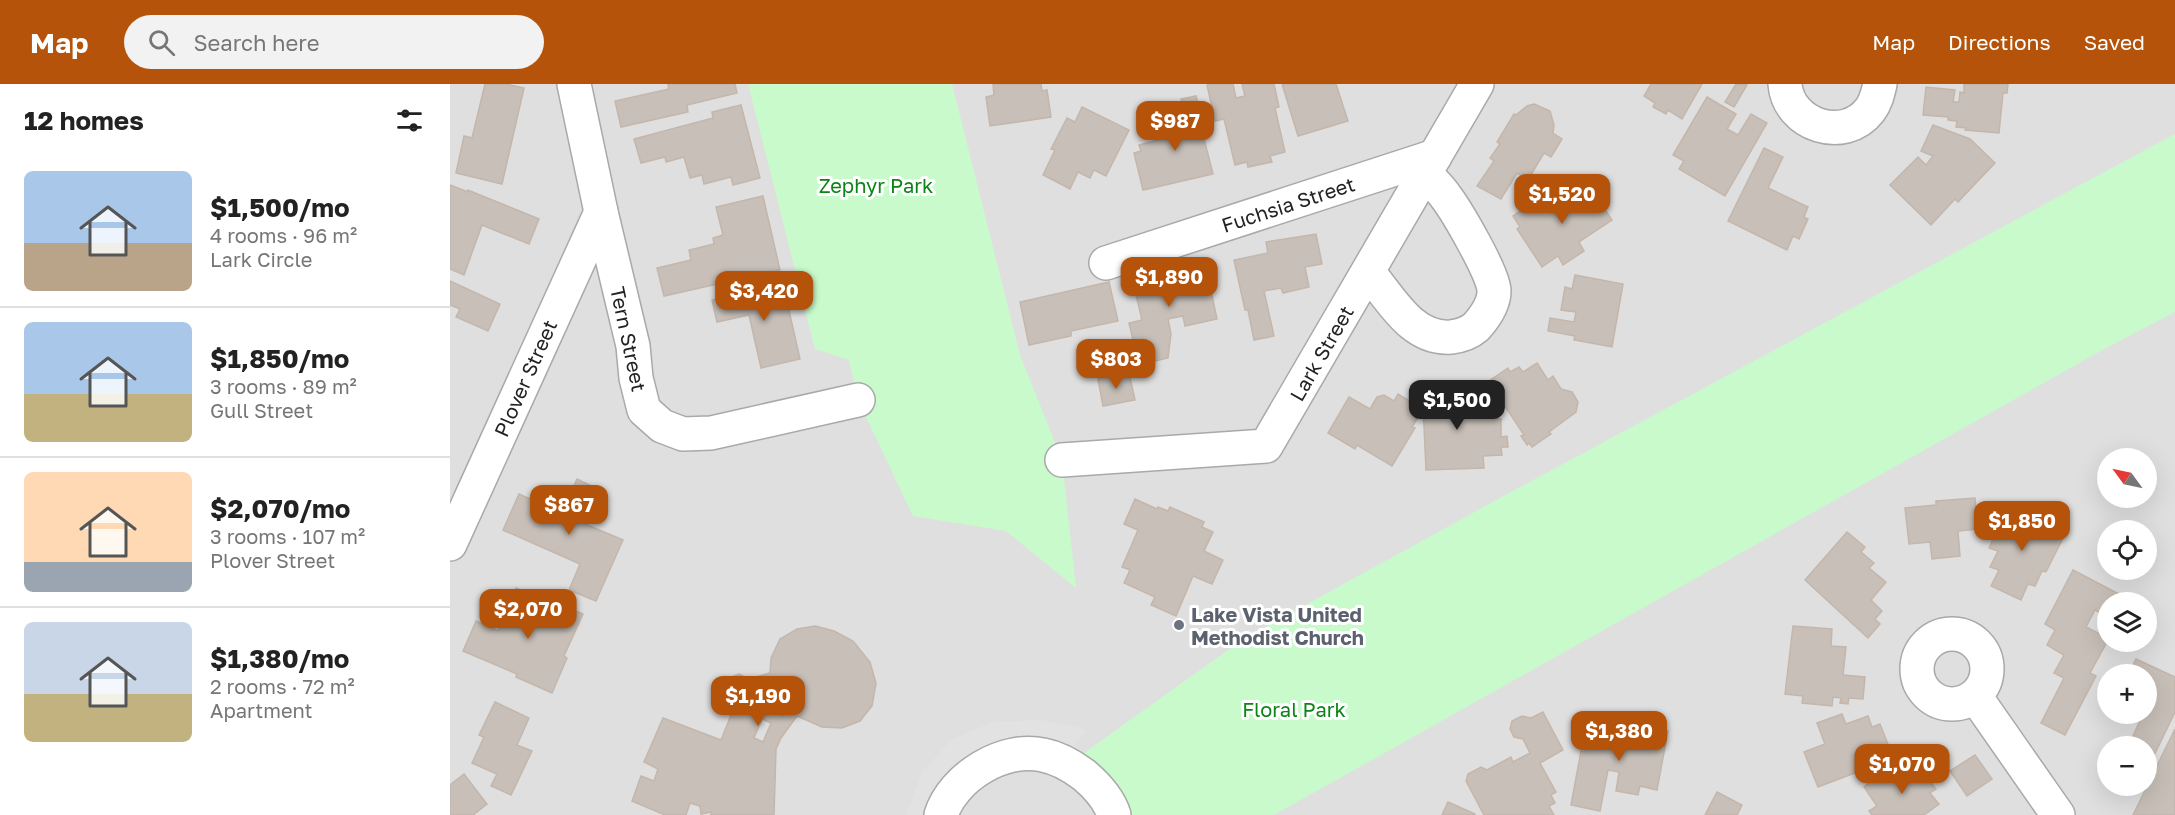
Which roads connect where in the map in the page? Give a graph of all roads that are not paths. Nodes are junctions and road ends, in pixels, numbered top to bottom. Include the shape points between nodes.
1 (574, 84) edge
2 (1478, 84) edge
3 (1785, 84) edge
4 (1881, 84) edge
5 (1430, 164) junction
6 (601, 212) junction
7 (1106, 263) dead end
8 (1368, 272) junction
9 (858, 400) dead end
10 (1062, 460) dead end
11 (450, 544) edge
12 (1975, 696) dead end
13 (941, 815) edge
14 (1114, 815) edge
15 (2058, 815) edge

1 - 6 street, Tern Street
2 - 5 street, Lark Street
3 - 4 street via 1791,104 1801,116 1828,128 1843,127 1869,112
5 - 7 street, Fuchsia Street
5 - 8 street, Lark Street
5 - 8 street via 1489,273 1494,290 1486,316 1472,330 1438,338 1403,317
6 - 9 street, Tern Street via 644,410 662,426 683,434 711,433
6 - 11 street, Plover Street
8 - 10 street, Lark Street via 1266,446
12 - 15 street
13 - 14 street via 960,783 984,765 1012,755 1042,754 1068,763 1093,782

